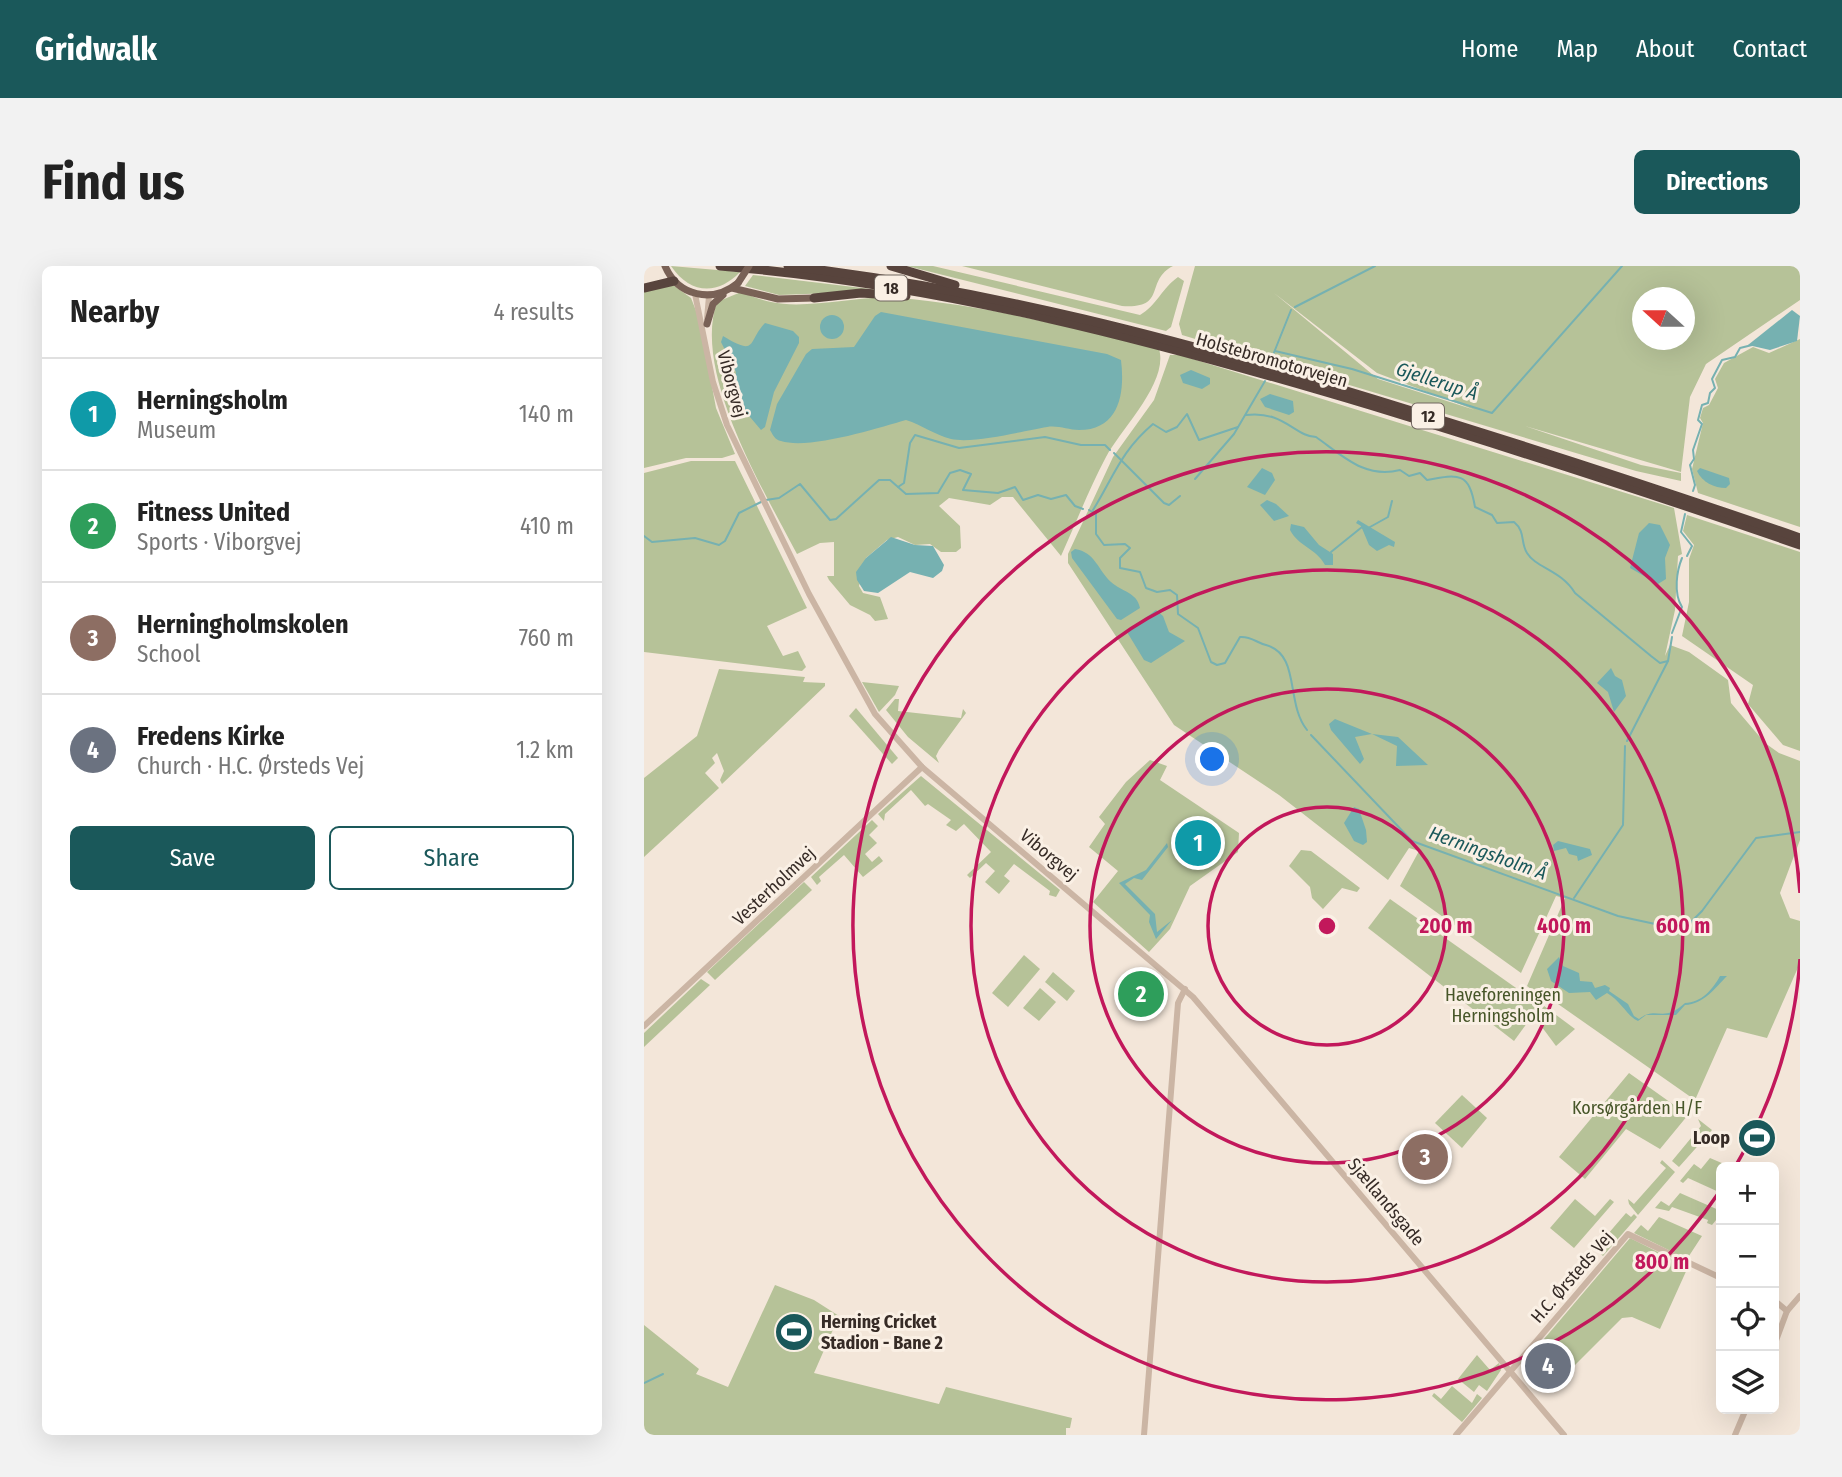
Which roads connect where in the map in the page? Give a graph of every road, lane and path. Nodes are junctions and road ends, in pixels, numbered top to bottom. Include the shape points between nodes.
1 (665, 266) edge
2 (720, 266) edge
3 (748, 266) edge
4 (788, 266) edge
5 (891, 266) edge
6 (672, 278) junction
7 (735, 286) junction
8 (644, 288) edge
9 (695, 294) junction
10 (762, 295) junction
11 (709, 296) junction
12 (814, 298) joint
13 (1051, 310) junction
14 (1060, 320) junction
15 (707, 324) junction
16 (706, 338) junction
17 (1800, 536) edge
18 (1800, 547) edge
19 (922, 766) junction
20 (1185, 989) junction
21 (644, 1026) edge
22 (1716, 1276) edge
23 (1798, 1300) edge
24 (1779, 1301) edge
25 (1779, 1304) edge
26 (1787, 1311) junction
27 (1782, 1328) junction
28 (1779, 1335) edge
29 (1510, 1371) junction
30 (1744, 1414) edge
31 (1144, 1435) edge
32 (1456, 1435) edge
33 (1563, 1435) edge
34 (1735, 1435) edge

1 - 6 main road
2 - 14 highway, Holstebromotorvejen / 18 via 875,285
3 - 7 main road, bridge
4 - 13 highway, Holstebromotorvejen / 18 via 971,293
5 - 13 highway, 12
6 - 8 highway
6 - 9 main road
7 - 10 main road, 12
7 - 11 main road
9 - 11 main road
9 - 16 street, Viborgvej
10 - 12 main road, 12
10 - 15 main road via 724,294 713,303
11 - 15 street, Viborgvej
12 - 14 highway, 12 via 886,294
13 - 17 highway, Holstebromotorvejen / 12 via 1226,354
14 - 18 highway, Holstebromotorvejen / 12 via 1226,362 1480,439
15 - 16 street, Viborgvej
16 - 19 street, Viborgvej via 719,403 760,495 868,703
19 - 20 street, Viborgvej
19 - 21 street, Vesterholmvej
20 - 29 street, Sjællandsgade
20 - 31 street via 1178,1003
22 - 29 street, H.C. Ørsteds Vej via 1628,1234
23 - 24 street
23 - 26 street
23 - 27 street
25 - 26 street
26 - 27 street
27 - 28 street
29 - 32 street, H.C. Ørsteds Vej
29 - 33 street, Sjællandsgade
30 - 34 street

